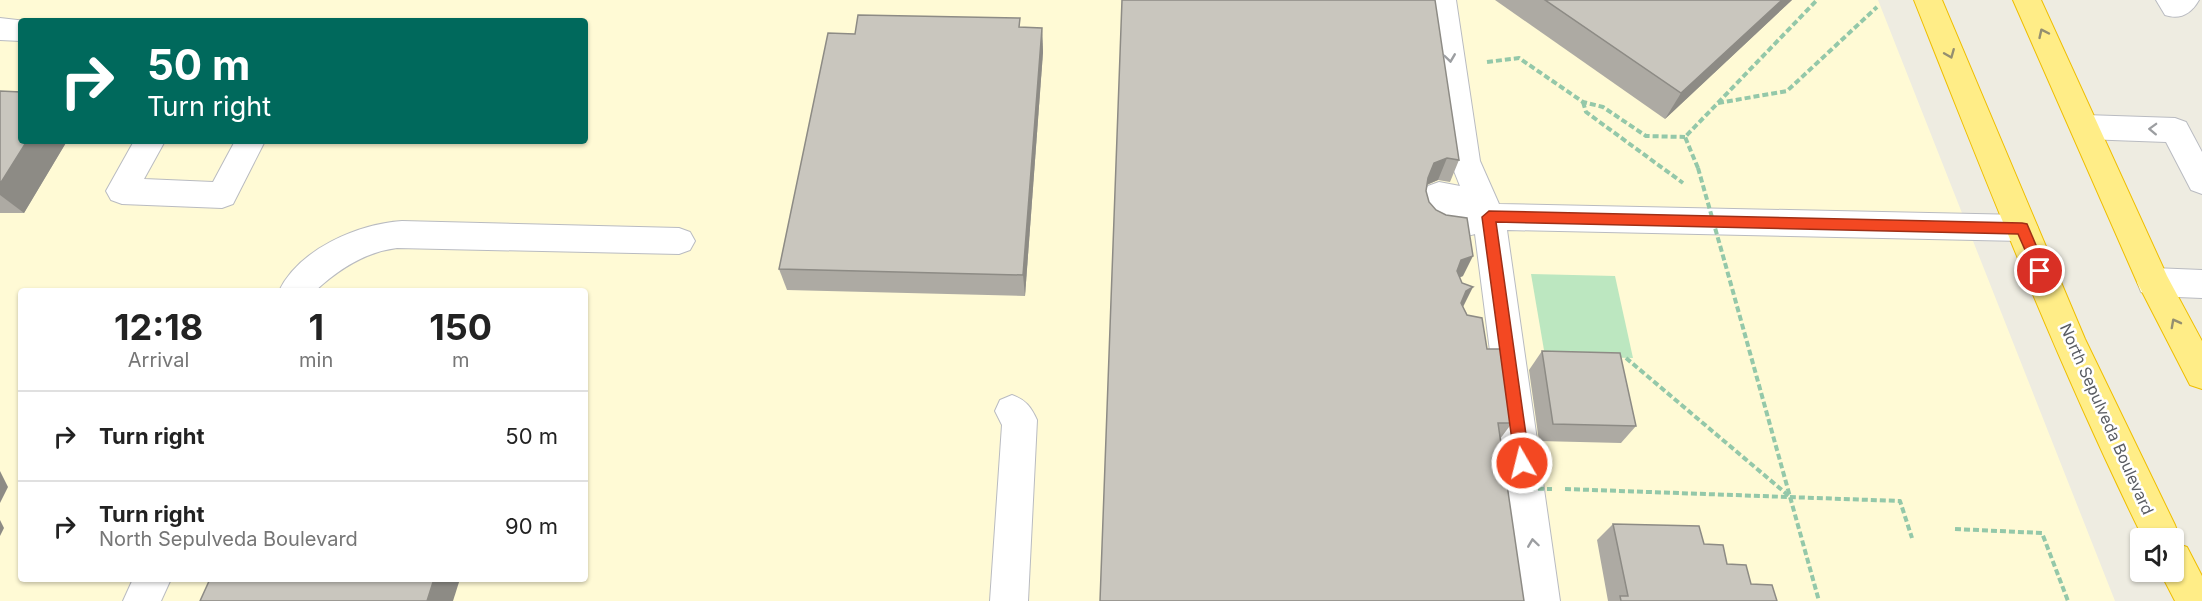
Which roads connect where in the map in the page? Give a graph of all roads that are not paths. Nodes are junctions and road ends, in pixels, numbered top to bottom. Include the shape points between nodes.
1 (1442, 0) edge
2 (1928, 0) edge
3 (2027, 0) edge
4 (0, 29) edge
5 (18, 30) edge
6 (2085, 127) junction
7 (148, 144) edge
8 (248, 144) edge
9 (2202, 181) edge
10 (1489, 217) junction
11 (2022, 228) junction
12 (679, 241) dead end
13 (2153, 282) junction
14 (2202, 284) edge
15 (298, 288) edge
16 (2202, 375) edge
17 (1012, 411) dead end
18 (2157, 528) edge
19 (2184, 580) edge
20 (151, 582) edge
21 (142, 601) edge
22 (1009, 601) edge
23 (1541, 601) edge
24 (2194, 601) edge

1 -> 10 lane via 1466,161
2 -> 11 highway, North Sepulveda Boulevard
6 -> 3 highway
4 - 5 lane
9 -> 6 lane via 2175,130
6 - 13 highway
7 - 8 lane via 122,191 222,195
10 - 11 lane
23 -> 10 lane via 1484,297
11 - 18 highway, North Sepulveda Boulevard via 2123,463
12 - 15 lane via 391,235 354,247 322,265
13 - 14 lane
16 -> 13 highway
17 - 22 lane via 1020,420
19 - 24 highway
20 - 21 lane

